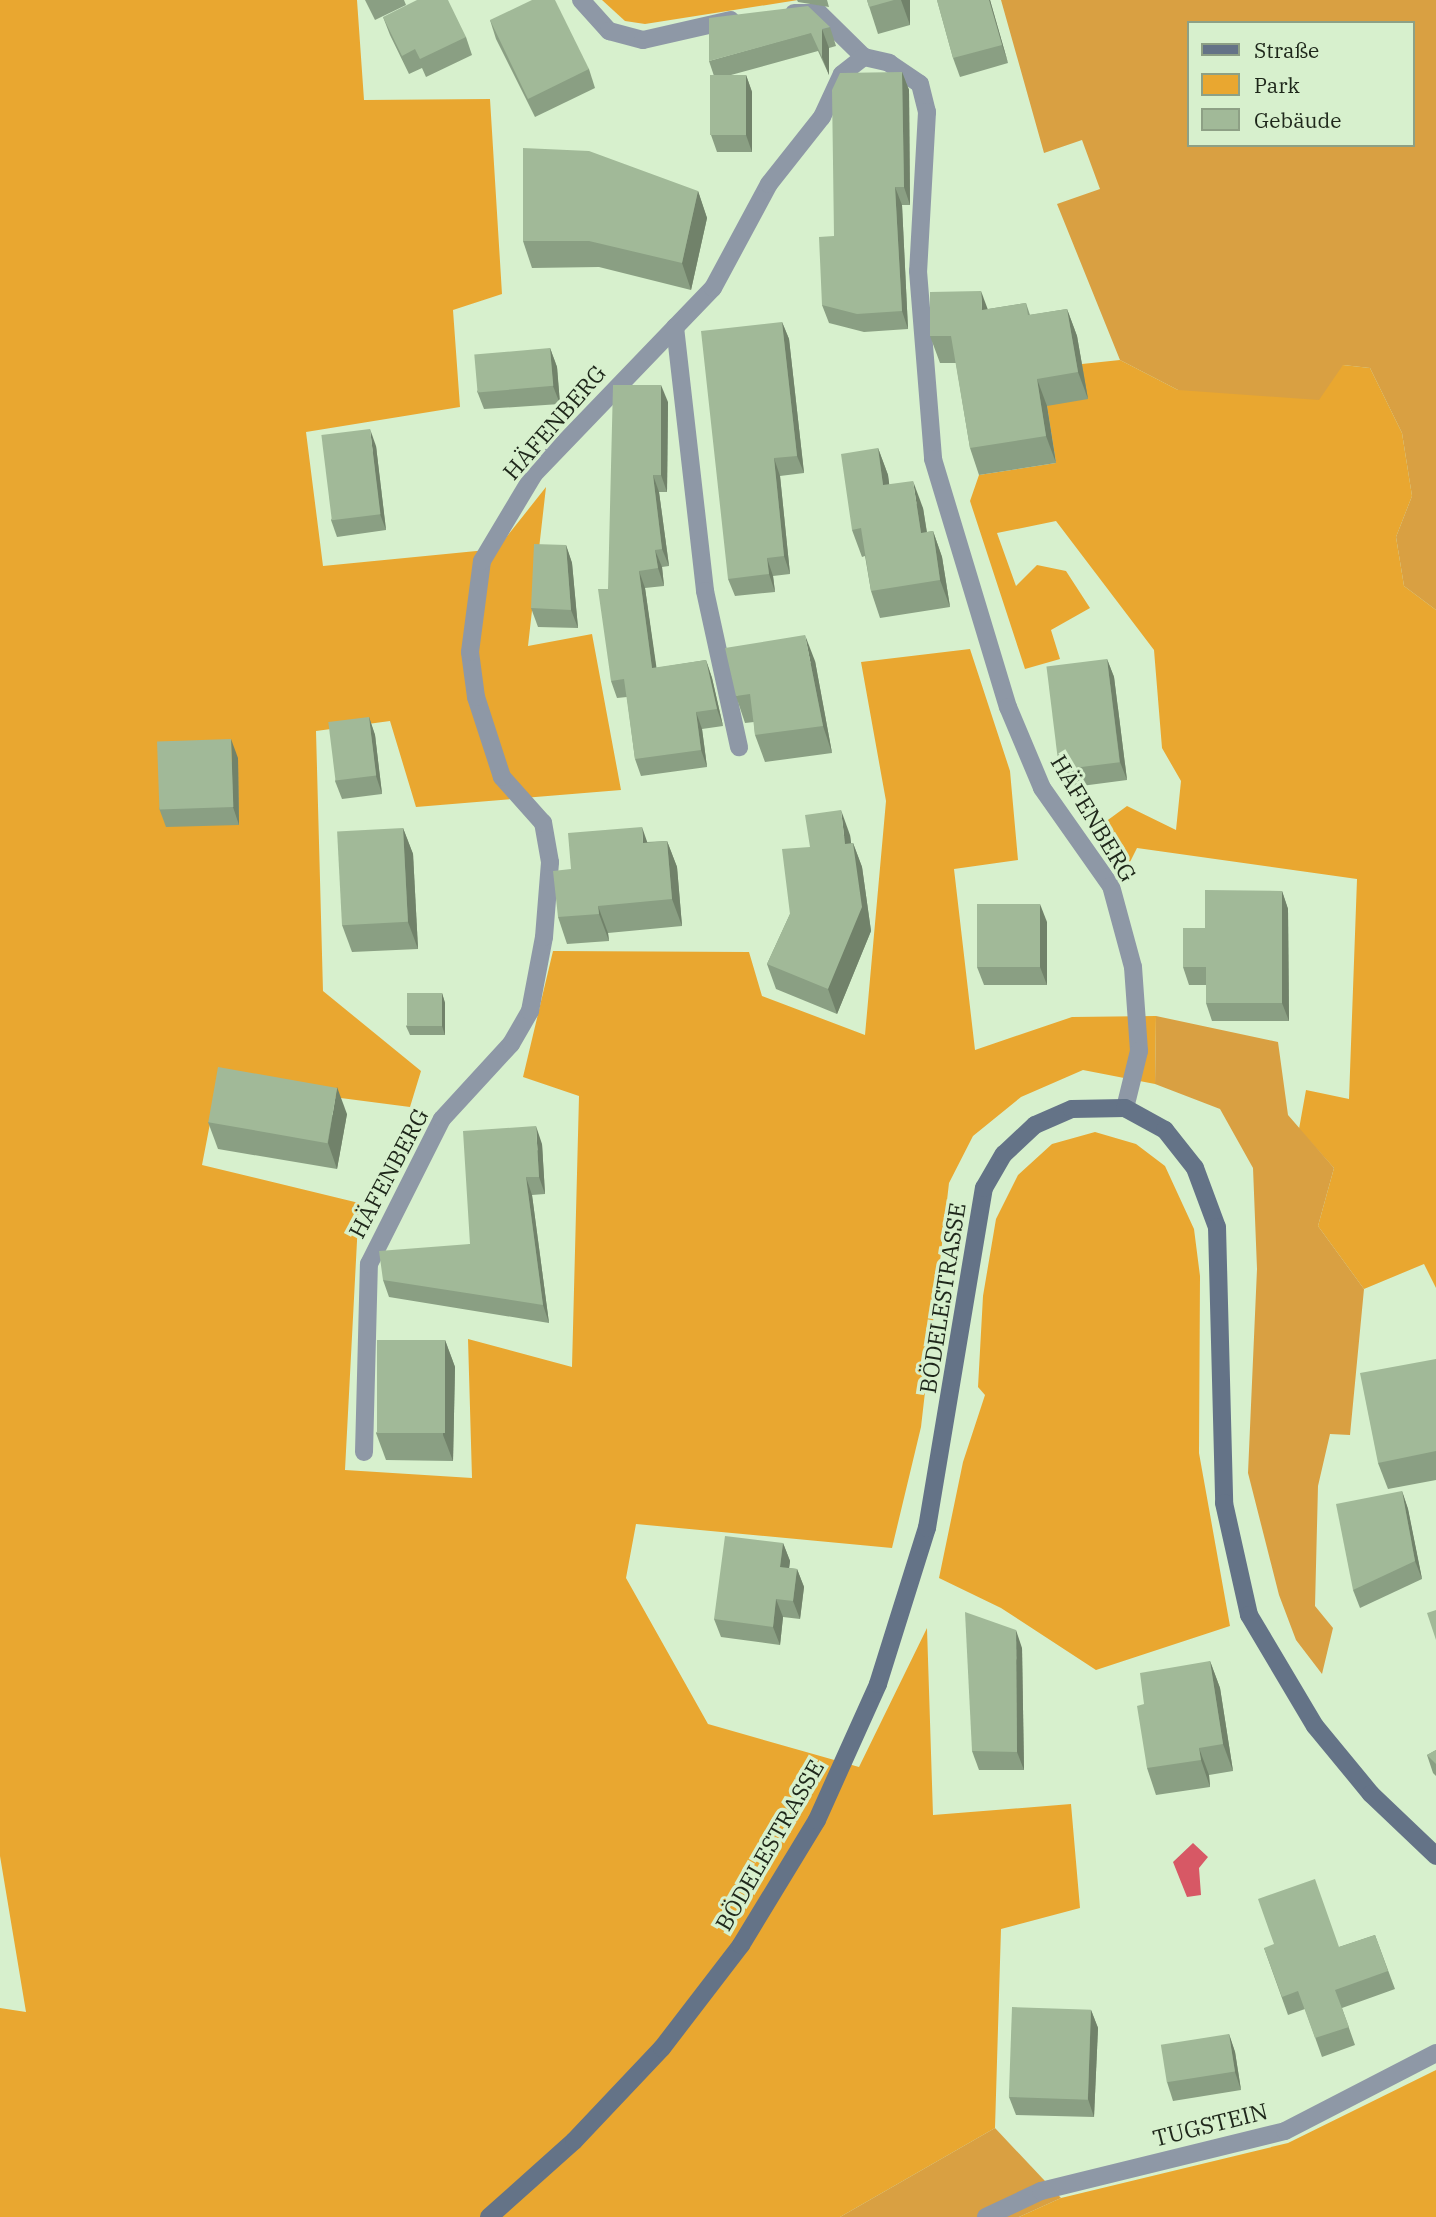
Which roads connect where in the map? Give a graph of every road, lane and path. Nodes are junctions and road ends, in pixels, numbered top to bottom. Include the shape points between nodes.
1 (581, 0) edge
2 (780, 14) edge
3 (755, 16) edge
4 (864, 57) junction
5 (675, 327) junction
6 (739, 747) dead end
7 (1125, 1108) junction
8 (364, 1452) dead end
9 (1436, 1856) edge
10 (1436, 2053) edge
11 (489, 2217) edge
12 (986, 2217) edge

1 - 3 street via 609,30 643,40
2 - 4 street, HÄFENBERG via 819,13
4 - 5 street, HÄFENBERG via 842,74 822,117 769,184 713,288
4 - 7 street, HÄFENBERG via 889,63 920,84 927,112 918,271 933,459 1008,707 1042,788 1111,886 1133,967 1139,1051
5 - 6 street via 705,592
5 - 8 street, HÄFENBERG via 534,474 482,561 470,652 476,697 502,777 543,823 550,862 544,937 530,1011 511,1044 442,1119 369,1264
7 - 9 main road, BÖDELESTRASSE via 1165,1130 1195,1168 1217,1227 1224,1503 1249,1615 1315,1726 1371,1794
7 - 11 main road, BÖDELESTRASSE via 1072,1109 1035,1125 1004,1153 984,1188 927,1528 878,1684 817,1820 741,1945 670,2039 574,2141
10 - 12 street, TUGSTEIN via 1284,2131 1041,2191

